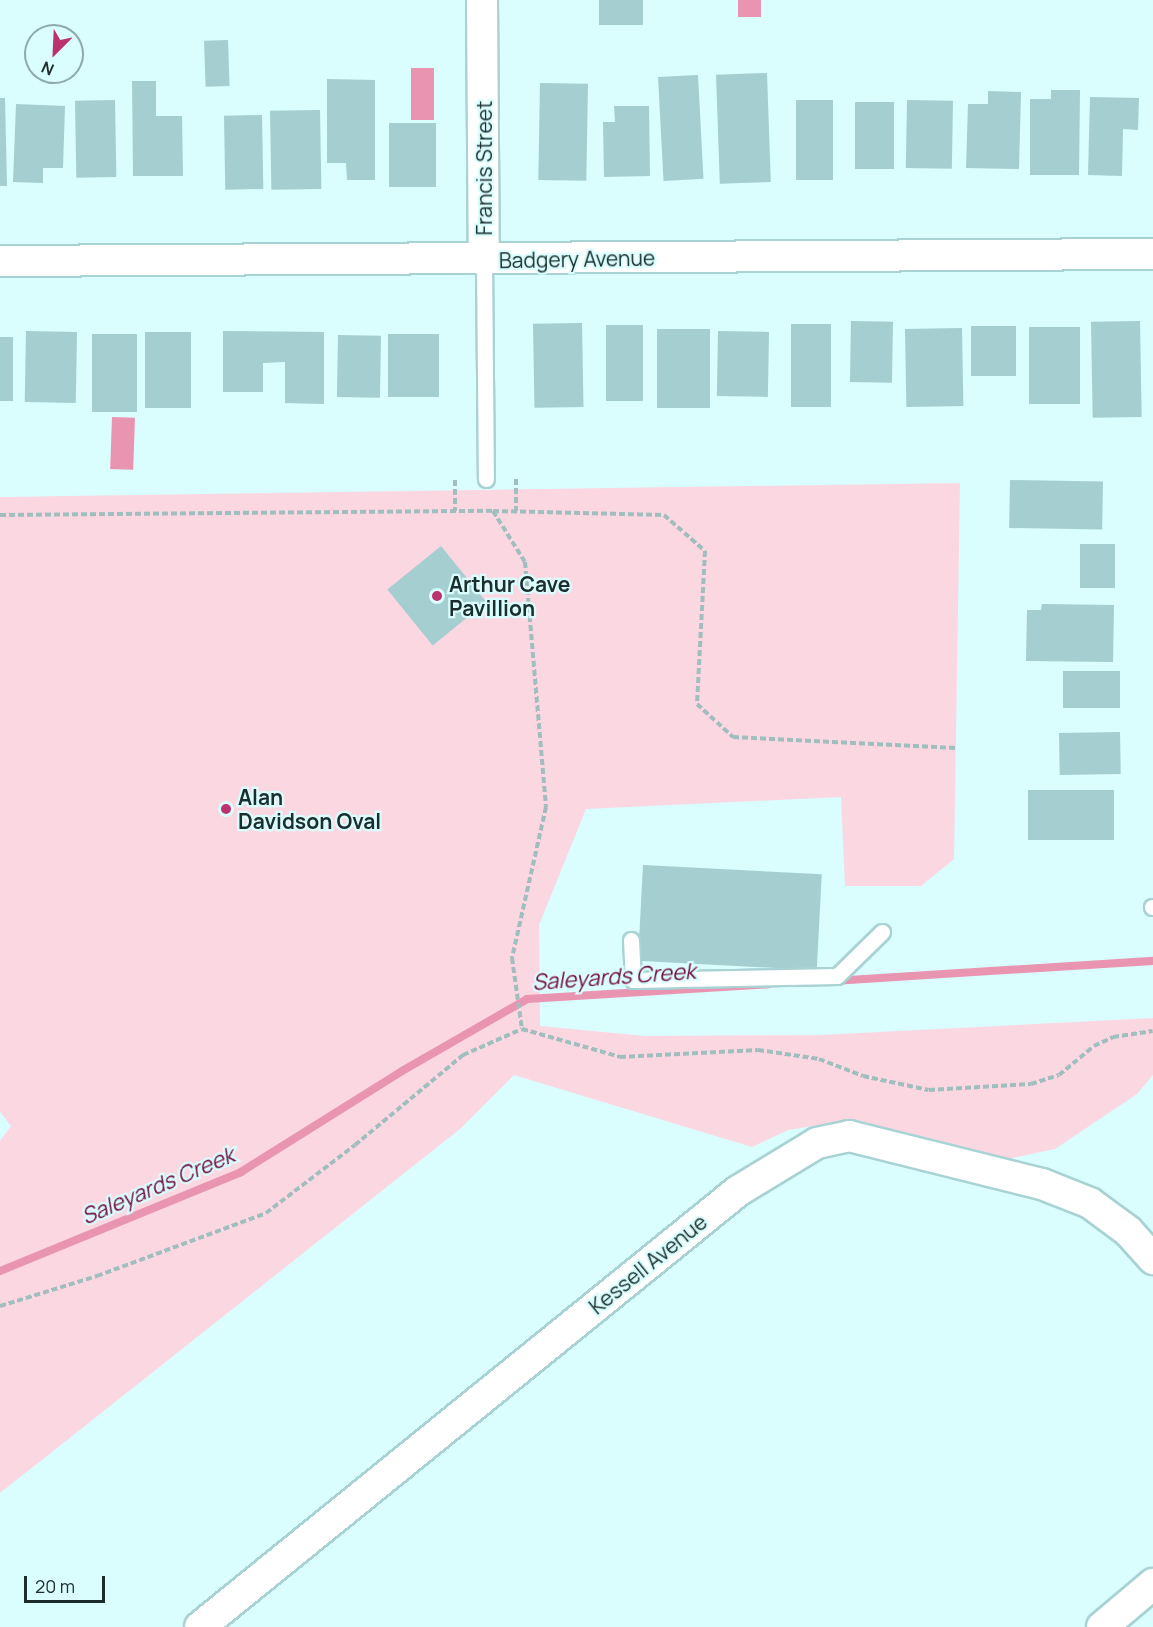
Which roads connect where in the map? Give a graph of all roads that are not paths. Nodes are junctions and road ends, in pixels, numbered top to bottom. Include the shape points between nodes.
1 (482, 0) edge
2 (1153, 254) edge
3 (484, 260) junction
4 (0, 261) edge
5 (486, 479) dead end
6 (882, 932) dead end
7 (631, 940) dead end
8 (1153, 1259) edge
9 (1153, 1584) edge
10 (200, 1627) edge
11 (1102, 1627) edge

1 - 3 street, Francis Street
2 - 3 street, Badgery Avenue
3 - 4 street, Badgery Avenue
3 - 5 lane, Francis Street
6 - 7 lane via 837,976 633,980
8 - 10 street, Kessell Avenue via 1128,1231 1090,1203 1042,1184 849,1136 817,1143 738,1191
9 - 11 street

